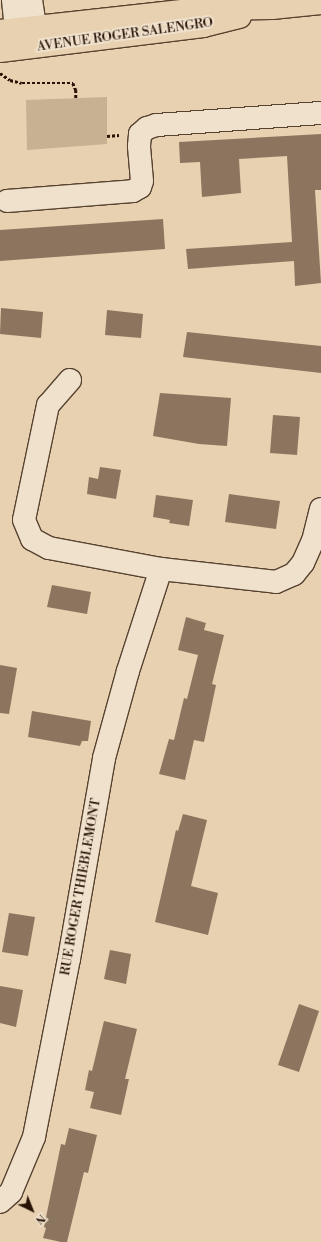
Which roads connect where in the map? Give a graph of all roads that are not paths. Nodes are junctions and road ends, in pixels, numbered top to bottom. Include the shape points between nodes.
1 (13, 0) edge
2 (31, 0) edge
3 (321, 3) edge
4 (18, 39) edge
5 (321, 113) edge
6 (7, 201) dead end
7 (70, 380) dead end
8 (321, 509) edge
9 (160, 569) junction
10 (0, 1202) edge

1 - 4 street
2 - 4 street
3 - 4 main road, AVENUE ROGER SALENGRO via 272,8 200,9
5 - 6 street via 157,125 147,128 140,134 142,181 140,187 133,191
7 - 9 street via 48,405 24,520 32,539 49,548
8 - 9 street via 313,541 303,563 294,574 276,582
9 - 10 street, RUE ROGER THIEBLEMONT via 104,758 69,959 34,1137 11,1192

